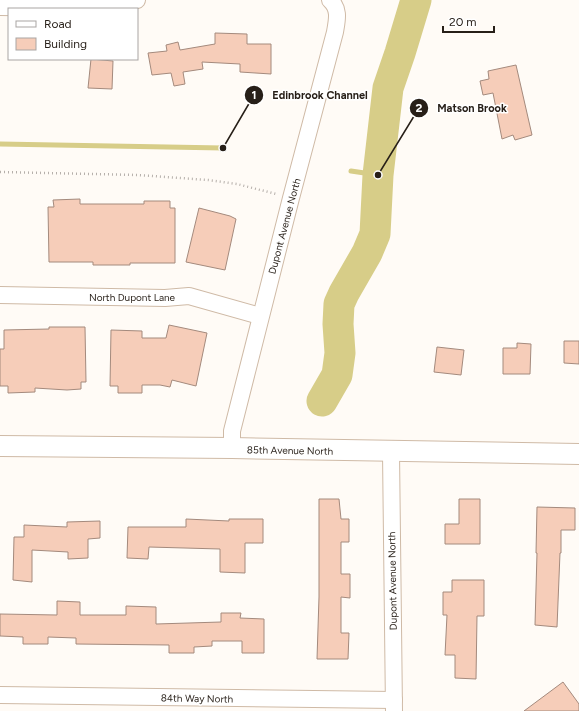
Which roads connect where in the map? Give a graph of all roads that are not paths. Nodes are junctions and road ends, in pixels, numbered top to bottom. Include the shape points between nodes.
1 (137, 0) edge
2 (332, 2) edge
3 (95, 4) edge
4 (0, 7) edge
5 (0, 295) edge
6 (260, 316) junction
7 (0, 446) edge
8 (232, 448) junction
9 (391, 452) junction
10 (579, 454) edge
11 (0, 695) edge
12 (394, 706) edge

1 - 3 street
2 - 6 street, Dupont Avenue North via 338,18 335,32
3 - 4 street via 67,8
5 - 6 street, North Dupont Lane via 165,298 189,296
6 - 8 street, Dupont Avenue North via 232,431
7 - 8 street, 85th Avenue North
8 - 9 street, 85th Avenue North
9 - 10 street, 85th Avenue North
9 - 12 street, Dupont Avenue North
11 - 12 street, 84th Way North

